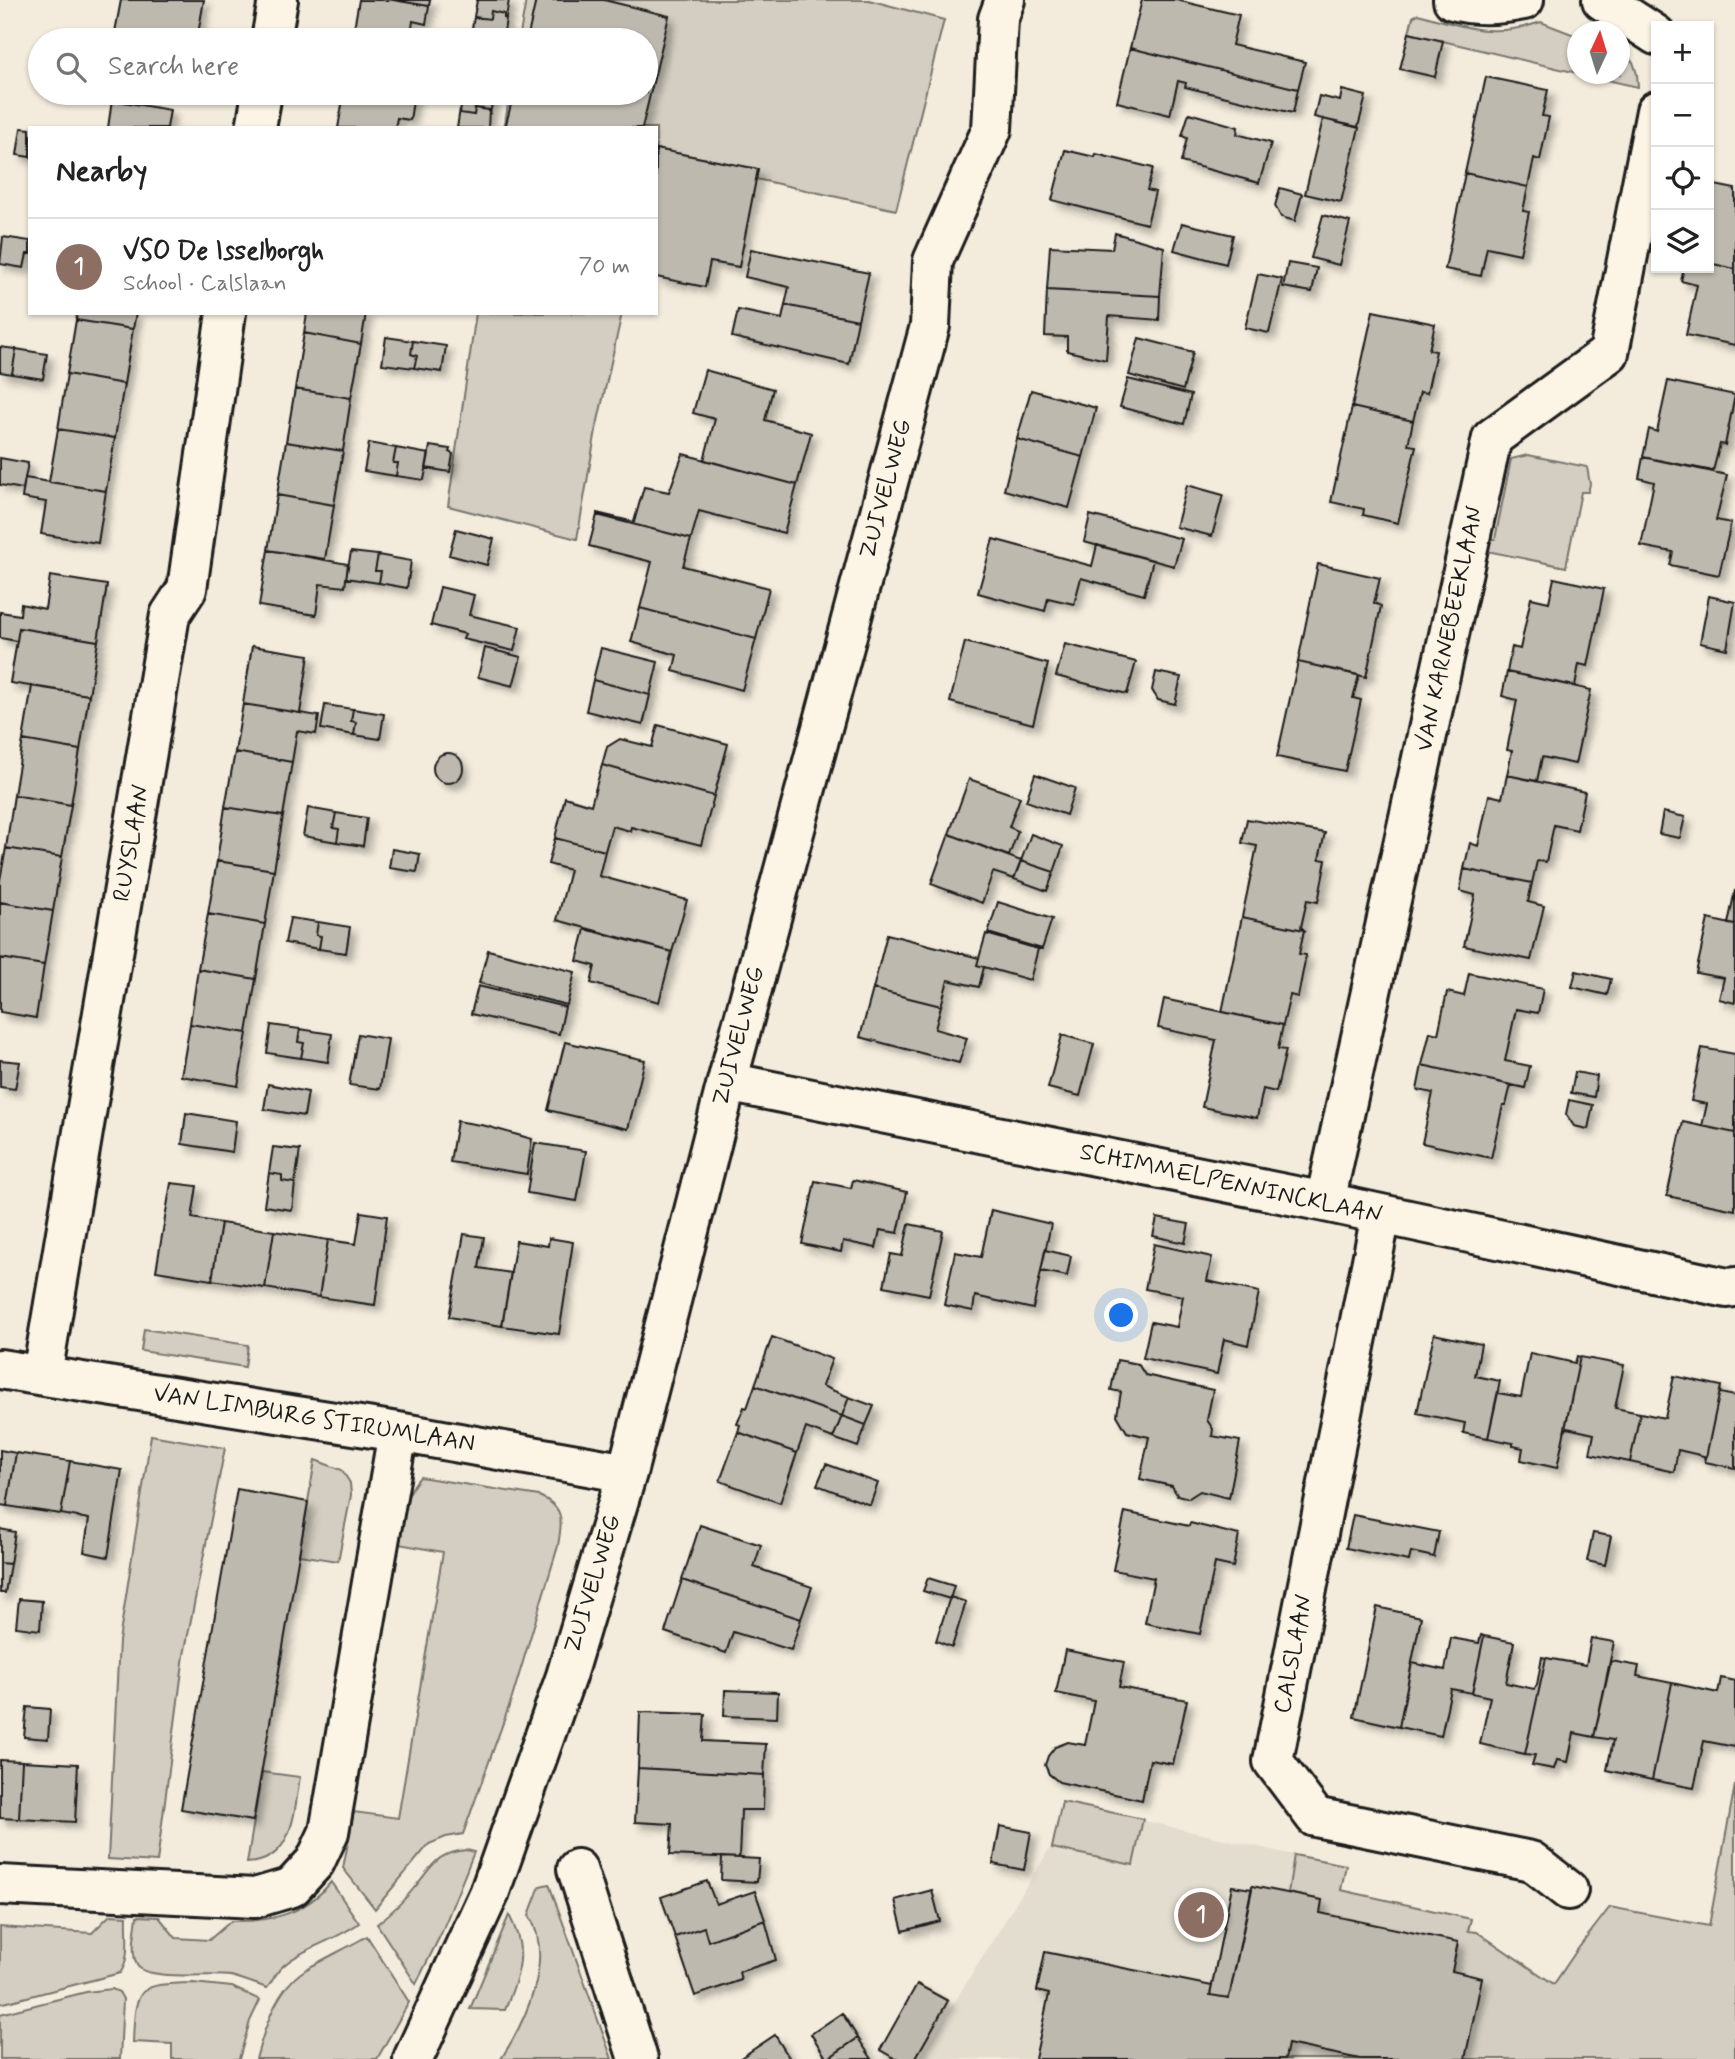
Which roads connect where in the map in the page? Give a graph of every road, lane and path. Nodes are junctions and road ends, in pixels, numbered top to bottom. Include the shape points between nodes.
1 (278, 0) edge
2 (1005, 0) edge
3 (1453, 0) edge
4 (1524, 0) edge
5 (1602, 0) edge
6 (273, 28) edge
7 (1651, 32) edge
8 (260, 105) edge
9 (256, 126) edge
10 (1651, 137) edge
11 (226, 315) edge
12 (727, 1082) junction
13 (1325, 1202) junction
14 (1381, 1215) junction
15 (1735, 1287) edge
16 (0, 1369) edge
17 (42, 1376) junction
18 (398, 1432) junction
19 (627, 1473) junction
20 (577, 1869) dead end
21 (0, 1885) edge
22 (1568, 1890) dead end
23 (413, 2059) edge
24 (638, 2059) edge

1 - 6 street
2 - 12 street, ZUIVELWEG via 998,19 992,129 933,261 930,326
3 - 4 street via 1497,5
5 - 7 street
8 - 9 street
10 - 13 street, VAN KARNEBEEKLAAN via 1609,353 1492,438
11 - 17 street, RUYSLAAN via 187,589 170,615
12 - 13 street, SCHIMMELPENNINCKLAAN
12 - 19 street, ZUIVELWEG
13 - 14 street, SCHIMMELPENNINCKLAAN
14 - 15 street, SCHIMMELPENNINCKLAAN
14 - 22 street, CALSLAAN via 1273,1761 1315,1817 1531,1861
16 - 17 street, VAN LIMBURG STIRUMLAAN
17 - 18 street, VAN LIMBURG STIRUMLAAN
18 - 19 street, VAN LIMBURG STIRUMLAAN
18 - 21 street via 329,1832 314,1862 292,1887 255,1898
19 - 23 street, ZUIVELWEG via 566,1676 489,1894
20 - 24 street

